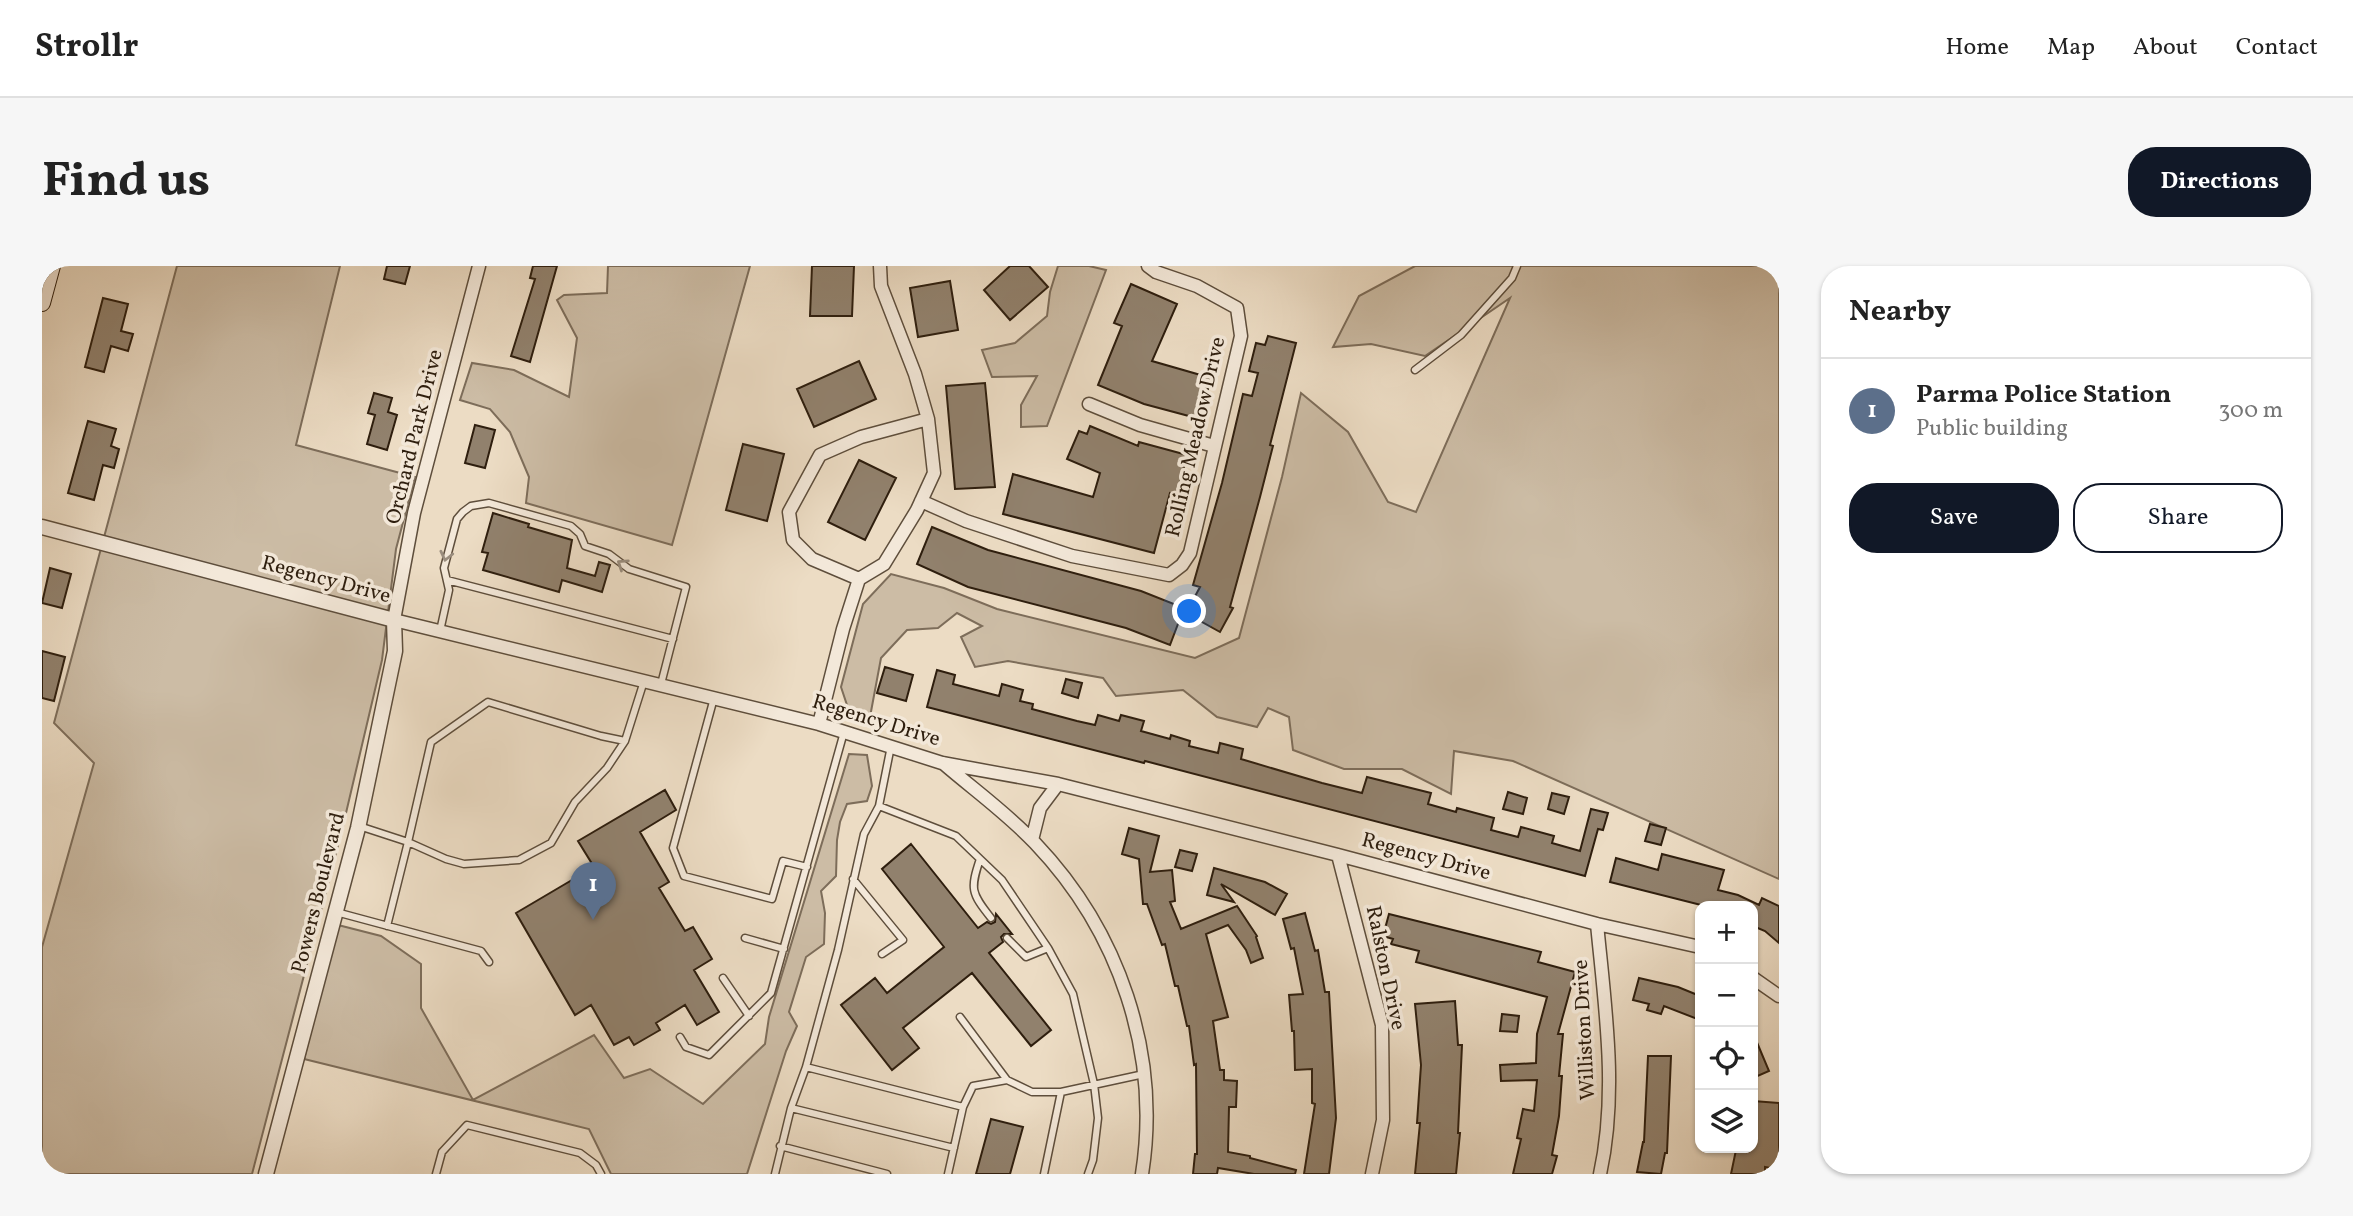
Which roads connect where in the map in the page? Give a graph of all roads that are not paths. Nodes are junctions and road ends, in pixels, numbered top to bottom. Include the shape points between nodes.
1 (52, 266) edge
2 (479, 266) edge
3 (880, 266) edge
4 (1148, 266) edge
5 (1517, 266) edge
6 (42, 303) edge
7 (1415, 370) dead end
8 (1089, 404) dead end
9 (929, 419) junction
10 (1214, 446) junction
11 (921, 501) junction
12 (42, 527) edge
13 (859, 579) junction
14 (447, 580) junction
15 (394, 620) junction
16 (440, 631) junction
17 (673, 639) junction
18 (644, 681) junction
19 (660, 685) junction
20 (714, 698) junction
21 (819, 724) junction
22 (844, 732) junction
23 (625, 741) junction
24 (891, 746) junction
25 (942, 763) junction
26 (1058, 784) junction
27 (879, 806) junction
28 (358, 826) junction
29 (1032, 839) junction
30 (408, 842) junction
31 (1338, 855) junction
32 (980, 859) junction
33 (807, 867) junction
34 (853, 879) junction
35 (336, 912) junction
36 (991, 918) dead end
37 (1597, 925) junction
38 (387, 926) junction
39 (745, 938) dead end
40 (1007, 938) dead end
41 (1695, 946) edge
42 (784, 948) junction
43 (1048, 948) junction
44 (881, 954) dead end
45 (489, 962) dead end
46 (723, 978) dead end
47 (1758, 981) edge
48 (1779, 996) edge
49 (749, 1016) junction
50 (960, 1017) dead end
51 (680, 1037) dead end
52 (806, 1067) junction
53 (1145, 1073) junction
54 (1007, 1080) junction
55 (1094, 1084) junction
56 (1061, 1092) junction
57 (963, 1107) junction
58 (791, 1108) junction
59 (780, 1146) junction
60 (954, 1149) junction
61 (266, 1174) edge
62 (436, 1174) edge
63 (601, 1174) edge
64 (775, 1174) edge
65 (887, 1174) edge
66 (948, 1174) edge
67 (1044, 1174) edge
68 (1088, 1174) edge
69 (1142, 1174) edge
70 (1372, 1174) edge
71 (1600, 1174) edge

1 - 6 main road
2 - 15 street, Orchard Park Drive via 414,513
3 - 9 street via 881,286
4 - 10 street, Rolling Meadow Drive via 1237,308 1241,336
5 - 7 lane via 1512,278 1461,335
8 - 10 street via 1140,425
9 - 11 street via 934,472
9 - 13 street via 861,437 820,455 789,512 793,540 813,559
10 - 11 street, Rolling Meadow Drive via 1190,553 1169,575 1072,556
11 - 13 street via 884,564
12 - 15 street, Regency Drive
13 - 21 street
14 - 16 lane
14 - 17 lane
17 -> 14 lane via 686,587 629,569 609,554 585,546 572,526 489,503 471,506 457,519 443,568
15 - 16 street, Regency Drive
15 - 28 street, Powers Boulevard via 395,651
16 - 18 street, Regency Drive
17 - 19 lane
18 - 19 street, Regency Drive
18 - 23 lane
19 - 20 street, Regency Drive
20 - 21 street, Regency Drive
20 - 33 lane via 673,848 684,876 772,899 783,861
21 - 22 street, Regency Drive
22 - 24 street, Regency Drive
22 - 33 lane
23 - 30 lane via 575,802 551,842 519,860 464,864
23 - 30 lane via 488,702 431,742
24 - 25 street, Regency Drive
24 - 27 lane
25 - 26 street, Regency Drive
25 - 29 street
26 - 29 street via 1040,808
26 - 31 street, Regency Drive
27 - 32 lane via 956,836
27 - 34 lane via 864,834
28 - 30 lane
28 - 35 street, Powers Boulevard
29 - 53 street via 1077,894 1112,954 1134,1015
30 - 38 lane
31 - 37 street, Regency Drive
31 - 70 street, Ralston Drive via 1382,1025 1383,1119
32 - 36 lane via 972,882 977,900
32 - 43 lane via 1002,880
33 - 42 lane
34 - 44 lane via 903,940
34 - 52 lane
35 - 38 lane
35 - 61 street, Powers Boulevard
37 - 41 street, Regency Drive
37 - 71 street, Williston Drive via 1610,1054 1607,1143
38 - 45 lane via 481,950
39 - 42 lane
40 - 43 lane via 1026,957
42 - 49 lane via 771,993
43 - 55 lane via 1073,994
46 - 49 lane
47 - 48 street
49 - 51 lane via 709,1055 685,1047
50 - 54 lane
52 - 57 lane
52 - 58 lane
53 - 55 lane
53 - 69 street
54 - 56 lane via 1032,1092
54 - 57 lane via 973,1086
55 - 56 lane
55 - 68 lane via 1098,1118
56 - 67 lane
57 - 60 lane
58 - 59 lane
58 - 60 lane
59 - 64 lane
59 - 65 lane
60 - 66 lane
62 - 63 lane via 442,1152 467,1125 580,1153

